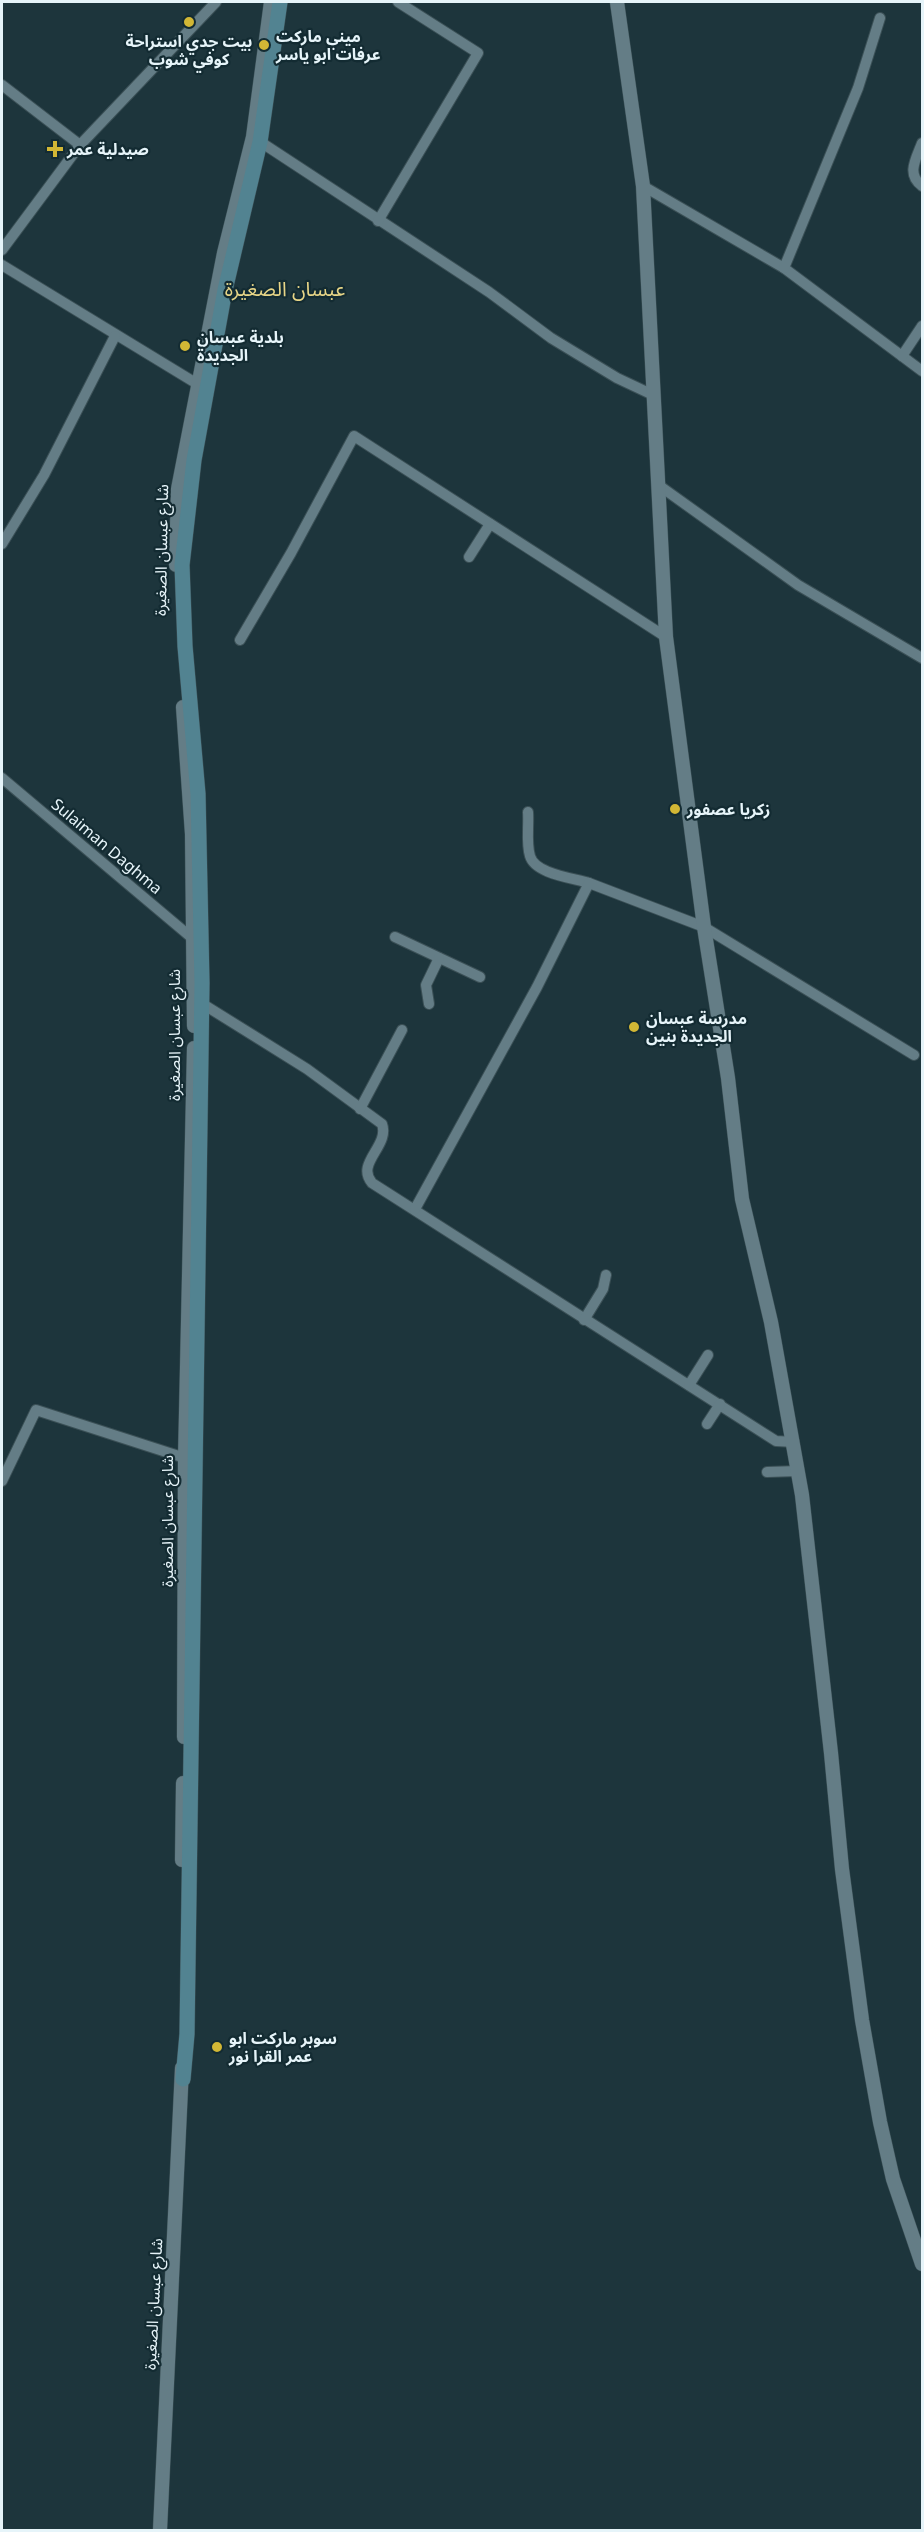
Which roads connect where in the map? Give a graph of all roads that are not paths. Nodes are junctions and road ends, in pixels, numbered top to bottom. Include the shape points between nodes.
1 (216, 2) edge
2 (271, 2) edge
3 (280, 2) edge
4 (398, 2) edge
5 (617, 2) edge
6 (880, 18) dead end
7 (2, 85) edge
8 (257, 140) junction
9 (922, 143) edge
10 (80, 145) junction
11 (643, 186) junction
12 (922, 186) edge
13 (378, 221) junction
14 (2, 250) edge
15 (2, 265) edge
16 (784, 268) junction
17 (922, 326) edge
18 (115, 336) junction
19 (902, 356) junction
20 (922, 371) edge
21 (199, 385) junction
22 (651, 394) junction
23 (657, 484) junction
24 (490, 524) junction
25 (2, 544) edge
26 (469, 557) dead end
27 (666, 637) junction
28 (240, 640) dead end
29 (922, 658) edge
30 (2, 778) edge
31 (528, 812) dead end
32 (589, 883) junction
33 (704, 927) junction
34 (395, 937) dead end
35 (192, 938) junction
36 (439, 958) junction
37 (480, 977) dead end
38 (197, 1000) junction
39 (429, 1004) dead end
40 (402, 1030) dead end
41 (914, 1055) dead end
42 (360, 1109) junction
43 (415, 1209) junction
44 (606, 1275) dead end
45 (584, 1320) junction
46 (708, 1355) dead end
47 (689, 1386) junction
48 (720, 1404) junction
49 (707, 1424) dead end
50 (794, 1442) junction
51 (185, 1458) junction
52 (798, 1471) junction
53 (767, 1472) dead end
54 (2, 1481) edge
55 (183, 2079) junction
56 (922, 2264) edge
57 (160, 2530) edge

1 - 10 street
2 - 8 street, شارع عبسان الصغيرة
3 - 8 main road, شارع عبسان الصغيرة
4 - 13 street via 478,53
5 - 11 street
6 - 16 street via 858,88
7 - 10 street
8 - 13 street
8 - 21 street, شارع عبسان الصغيرة via 224,253
8 - 38 main road, شارع عبسان الصغيرة via 189,492 182,565 198,794
9 - 12 street via 912,170
10 - 14 street
11 - 16 street
11 - 22 street
13 - 22 street via 489,292 551,338
15 - 18 street
16 - 19 street
17 - 19 street
18 - 21 street
18 - 25 street via 44,475
19 - 20 street
21 - 35 street, شارع عبسان الصغيرة via 177,498 176,606 192,834
22 - 23 street
23 - 27 street
23 - 29 street via 798,585
24 - 26 street
24 - 27 street
24 - 28 street via 354,436
27 - 33 street
30 - 35 street, Sulaiman Daghma
31 - 32 street via 528,849 536,866
32 - 33 street
32 - 43 street via 537,987
33 - 41 street
33 - 50 street via 742,1199
34 - 36 street
35 - 38 street, شارع عبسان الصغيرة
36 - 37 street
36 - 39 street via 426,985
38 - 42 street via 307,1069
38 - 51 street, شارع عبسان الصغيرة
38 - 55 main road, شارع عبسان الصغيرة via 187,2034
40 - 42 street
42 - 43 street via 377,1120 384,1131 368,1165 369,1180
43 - 45 street
44 - 45 street via 603,1289
45 - 47 street
46 - 47 street
47 - 48 street
48 - 49 street
48 - 50 street via 776,1441
50 - 52 street
51 - 54 street via 36,1410
51 - 55 street, شارع عبسان الصغيرة
52 - 53 street
52 - 56 street via 862,2020 893,2179
55 - 57 street, شارع عبسان الصغيرة

